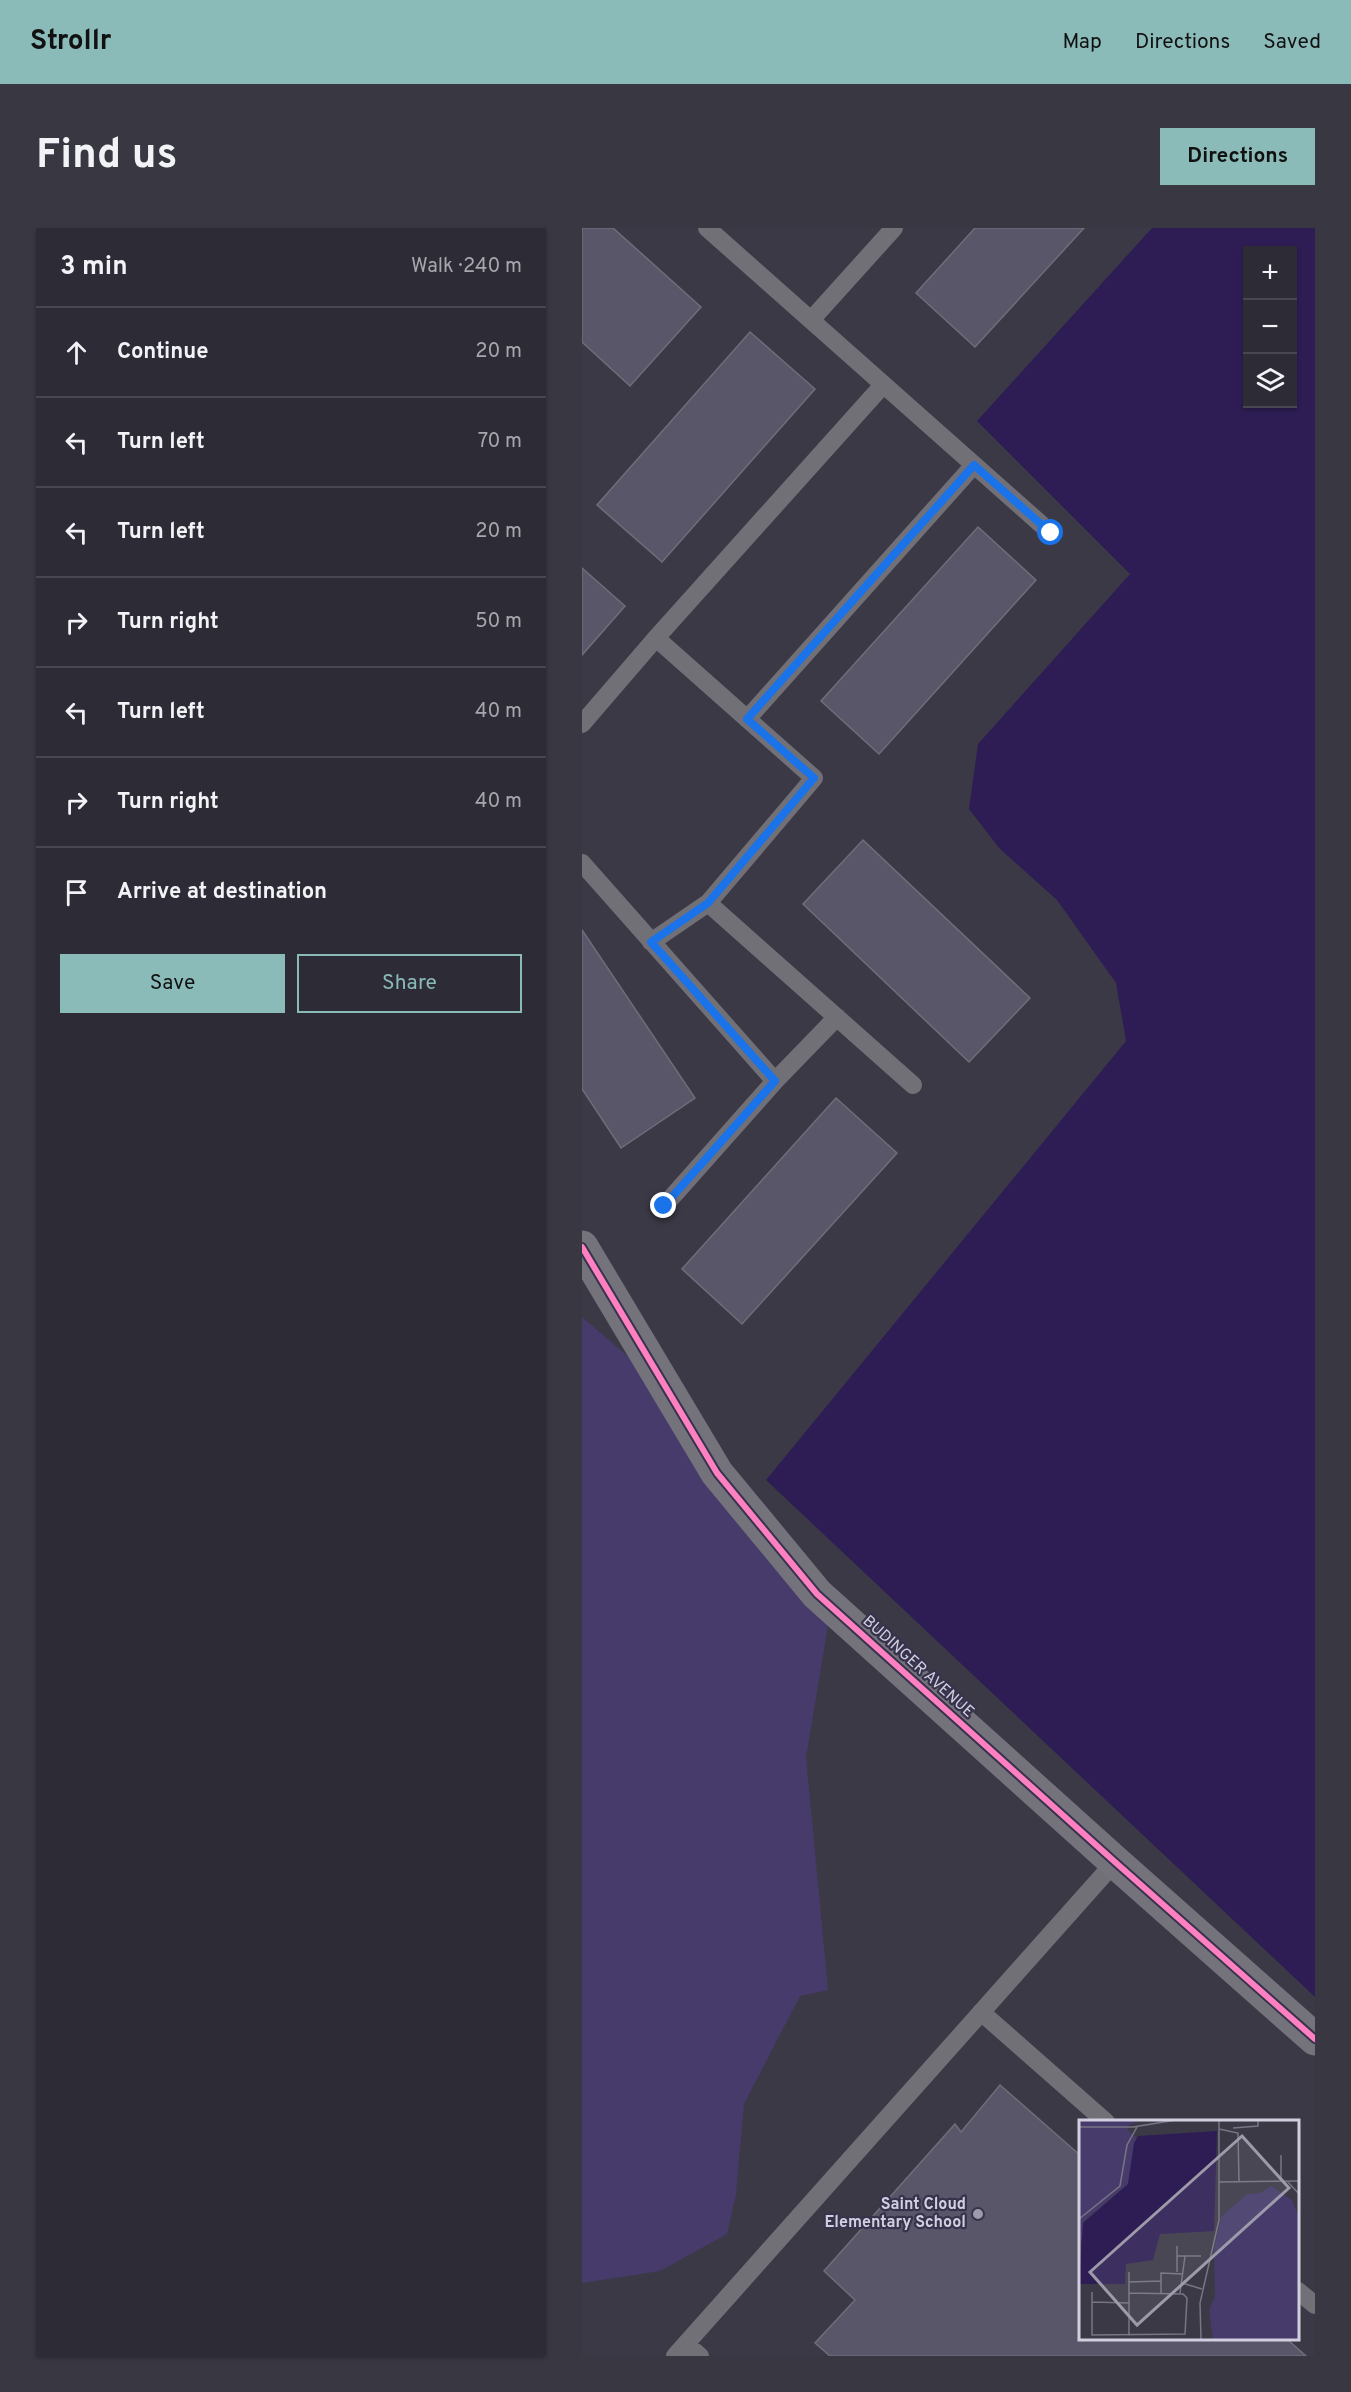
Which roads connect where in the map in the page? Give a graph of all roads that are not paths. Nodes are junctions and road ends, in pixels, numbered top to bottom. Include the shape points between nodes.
1 (707, 228) edge
2 (894, 228) edge
3 (811, 320) junction
4 (883, 385) junction
5 (974, 465) junction
6 (1051, 533) dead end
7 (656, 638) junction
8 (747, 719) junction
9 (582, 724) edge
10 (583, 867) edge
11 (708, 903) junction
12 (651, 942) junction
13 (837, 1017) junction
14 (775, 1081) junction
15 (913, 1085) dead end
16 (664, 1206) dead end
17 (582, 1247) edge
18 (1115, 1862) junction
19 (981, 2012) junction
20 (1315, 2039) edge
21 (1104, 2120) edge
22 (1300, 2292) edge
23 (1315, 2305) edge
24 (687, 2352) edge

1 - 3 lane
2 - 3 lane
3 - 4 lane
4 - 5 lane
4 - 7 lane
5 - 6 lane
5 - 8 lane
7 - 8 lane
7 - 9 lane
8 - 11 lane via 814,778
10 - 12 lane
11 - 12 lane
11 - 13 lane
12 - 14 lane
13 - 14 lane
13 - 15 lane
14 - 16 lane
17 - 18 street, BUDINGER AVENUE via 717,1473 817,1594
18 - 19 lane
18 - 20 street, BUDINGER AVENUE
19 - 21 lane
19 - 24 lane
22 - 23 lane

